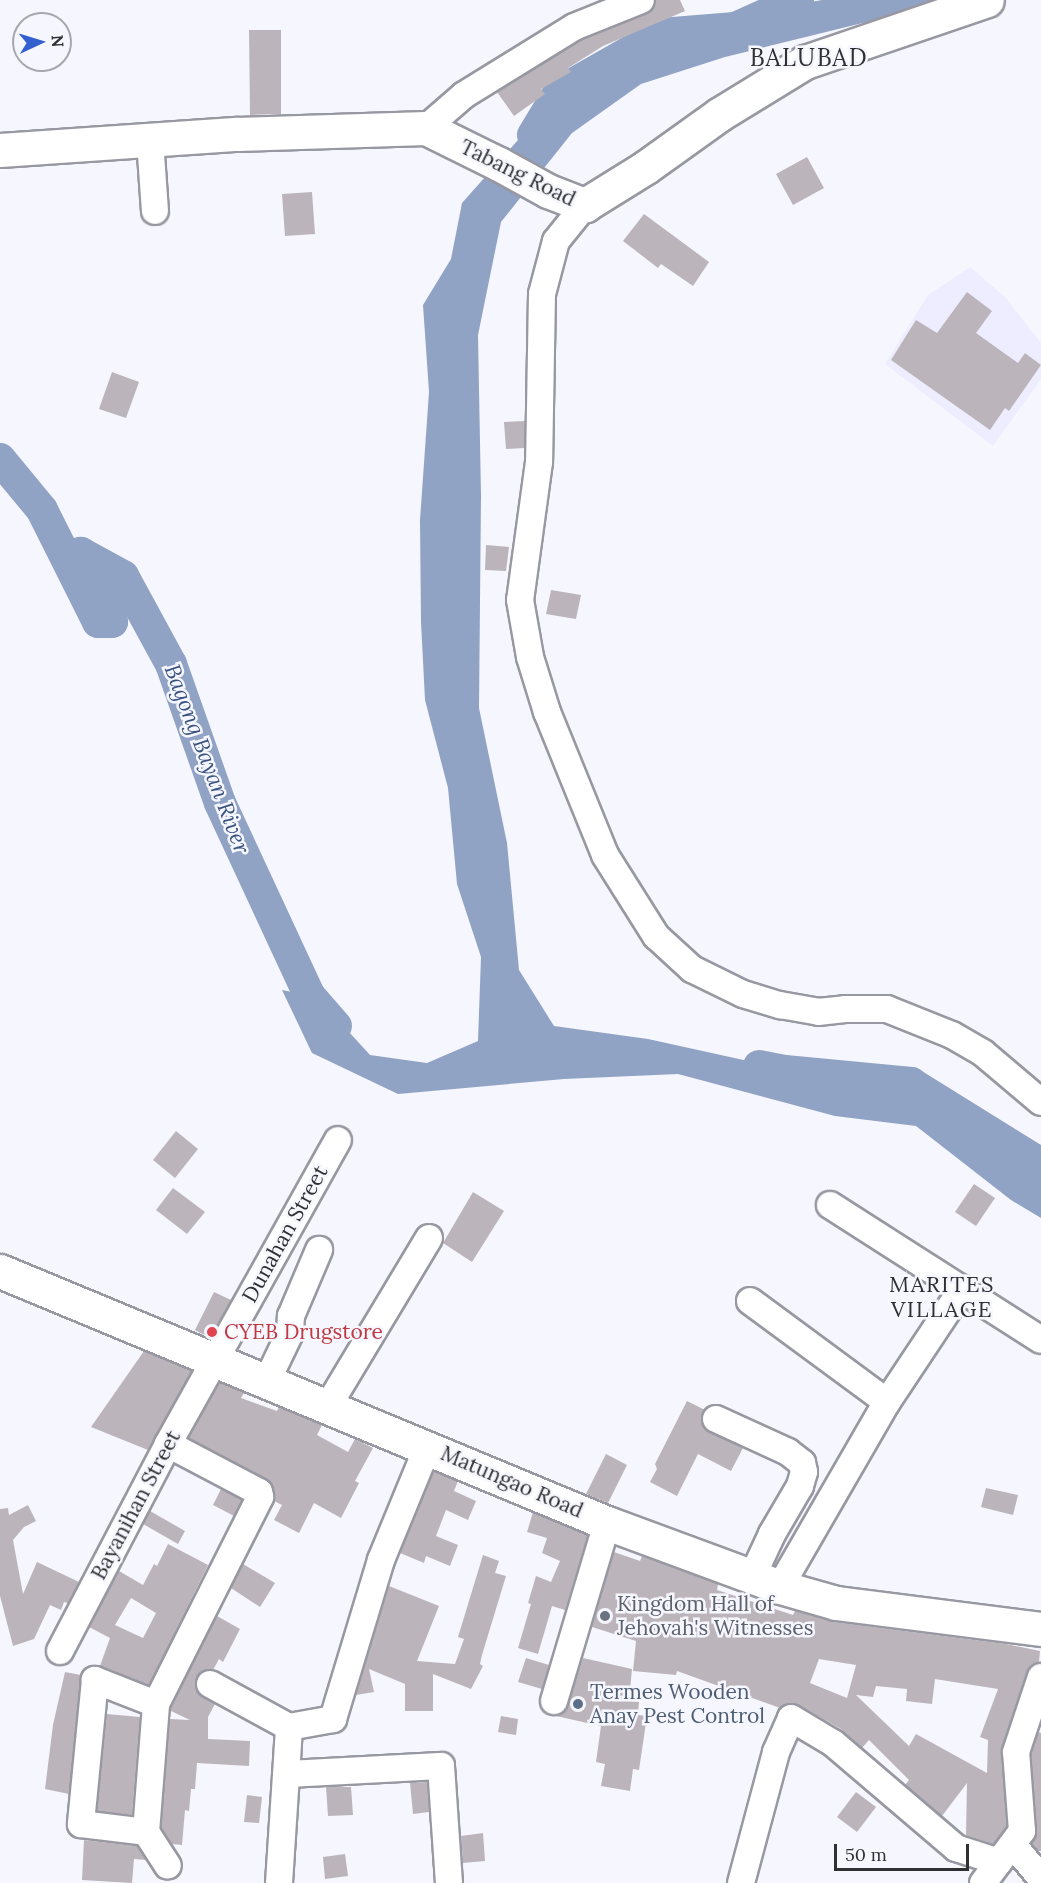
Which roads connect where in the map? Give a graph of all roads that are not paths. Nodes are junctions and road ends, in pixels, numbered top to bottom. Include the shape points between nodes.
1 (641, 0) edge
2 (987, 0) edge
3 (426, 128) junction
4 (150, 140) junction
5 (0, 150) edge
6 (585, 205) junction
7 (155, 211) dead end
8 (1041, 1102) edge
9 (338, 1140) dead end
10 (830, 1206) dead end
11 (429, 1238) dead end
12 (319, 1250) dead end
13 (0, 1271) edge
14 (962, 1289) junction
15 (750, 1301) dead end
16 (1041, 1340) edge
17 (214, 1360) junction
18 (267, 1381) junction
19 (887, 1402) junction
20 (328, 1406) junction
21 (716, 1419) dead end
22 (168, 1444) junction
23 (428, 1446) junction
24 (608, 1522) junction
25 (766, 1582) junction
26 (1041, 1629) edge
27 (60, 1651) dead end
28 (1041, 1677) edge
29 (210, 1684) dead end
30 (554, 1701) dead end
31 (156, 1704) junction
32 (289, 1727) junction
33 (287, 1774) junction
34 (146, 1832) junction
35 (1006, 1854) junction
36 (168, 1866) dead end
37 (1041, 1878) edge
38 (279, 1883) edge
39 (449, 1883) edge
40 (741, 1883) edge
41 (983, 1883) edge

1 - 3 street via 573,27 464,95
2 - 6 main road, Tabang Road via 805,62
3 - 4 main road, Tabang Road
3 - 6 main road, Tabang Road via 548,191
4 - 5 main road, Tabang Road
4 - 7 street
6 - 8 street via 556,241 542,294 539,462 520,600 530,657 547,712 605,855 656,936 692,969 743,994 780,1005 818,1012 887,1009 952,1035 983,1053
9 - 17 street, Dunahan Street
10 - 14 street
11 - 20 street
12 - 18 street via 291,1316 290,1333
13 - 17 main road, Matungao Road
14 - 16 street
14 - 19 street
15 - 19 street
17 - 18 main road, Matungao Road
17 - 22 street, Bayanihan Street
18 - 20 main road, Matungao Road
19 - 25 street
20 - 23 main road, Matungao Road
21 - 25 street via 788,1452 802,1463 800,1486 772,1534
22 - 27 street, Bayanihan Street
22 - 31 street via 259,1492 260,1497
23 - 24 main road, Matungao Road
23 - 32 street via 381,1560 333,1719
24 - 25 main road, Matungao Road
24 - 30 street
25 - 26 main road, Matungao Road via 836,1603
28 - 35 street via 1016,1752 1022,1831
29 - 32 street
31 - 34 street
31 - 34 street via 95,1680 81,1824
32 - 33 street
33 - 38 street
33 - 39 street via 441,1766
34 - 36 street
35 - 37 street
35 - 40 street via 956,1848 833,1743 791,1718 776,1752
35 - 41 street

